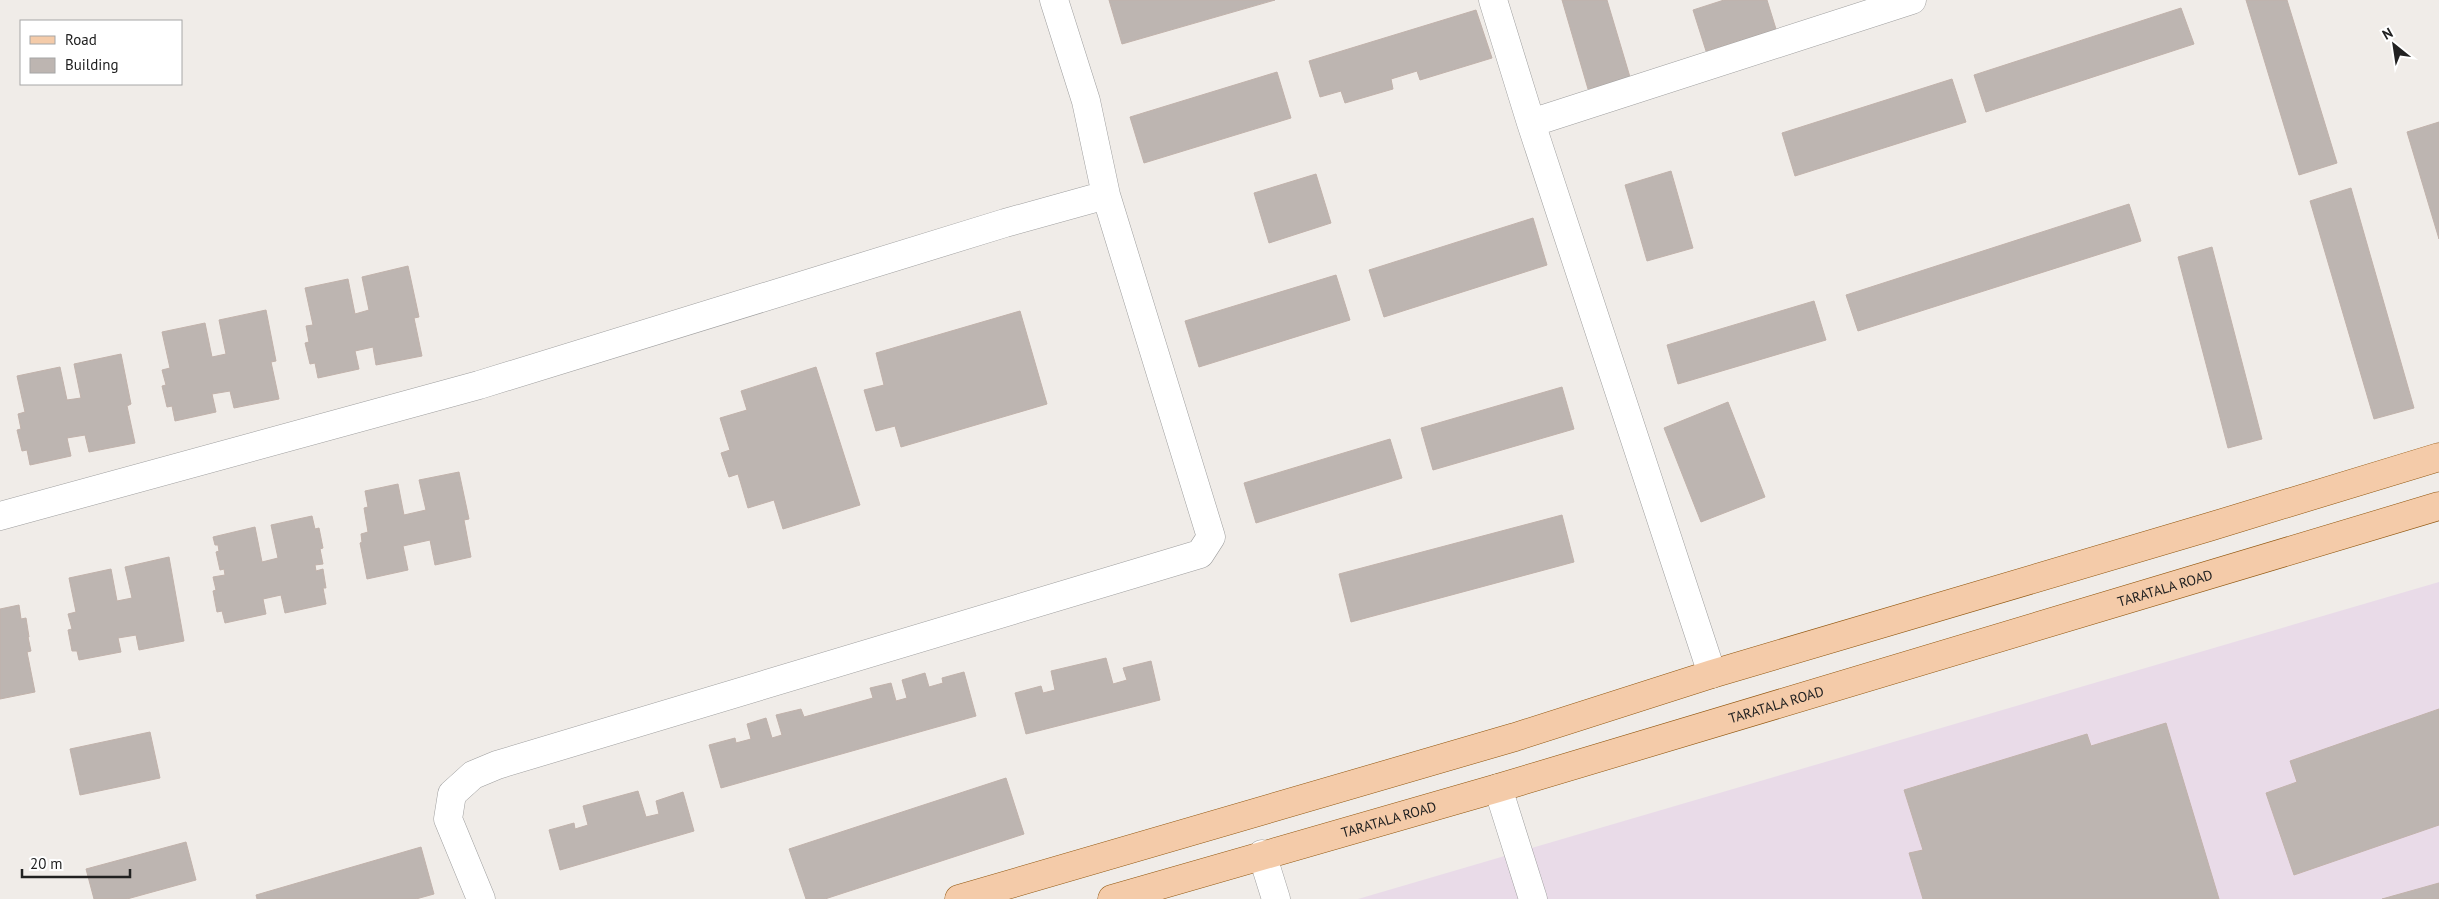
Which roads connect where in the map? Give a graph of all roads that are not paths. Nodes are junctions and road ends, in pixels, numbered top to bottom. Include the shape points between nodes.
1 (1054, 0) edge
2 (1493, 0) edge
3 (1912, 0) edge
4 (1531, 123) junction
5 (1106, 195) junction
6 (2439, 457) edge
7 (2439, 506) edge
8 (0, 516) edge
9 (1712, 674) junction
10 (1498, 788) junction
11 (1262, 854) junction
12 (481, 899) edge
13 (959, 899) edge
14 (1112, 899) edge
15 (1276, 899) edge
16 (1533, 899) edge

1 - 5 lane via 1086,101
2 - 4 lane
3 - 4 lane
4 - 9 lane
5 - 8 lane via 479,385
5 - 12 lane via 1211,538 1200,554 473,775 452,794 448,819
6 - 9 main road
7 - 10 main road, TARATALA ROAD
9 - 13 main road via 1515,736
10 - 11 main road, TARATALA ROAD
10 - 16 lane
11 - 14 main road, TARATALA ROAD
11 - 15 lane

